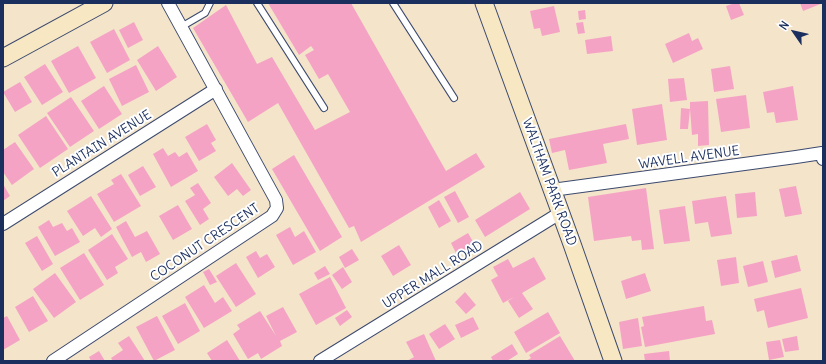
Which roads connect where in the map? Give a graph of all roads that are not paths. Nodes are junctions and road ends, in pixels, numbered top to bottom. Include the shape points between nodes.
1 (104, 3) edge
2 (168, 3) edge
3 (210, 3) edge
4 (257, 3) edge
5 (394, 3) edge
6 (484, 3) edge
7 (181, 27) junction
8 (3, 58) edge
9 (216, 89) junction
10 (454, 98) dead end
11 (324, 108) dead end
12 (823, 158) edge
13 (552, 190) junction
14 (560, 213) junction
15 (3, 224) edge
16 (53, 361) edge
17 (320, 361) edge
18 (613, 361) edge

1 - 8 main road
2 - 7 street, COCONUT CRESCENT
3 - 7 lane via 204,13
4 - 11 lane
5 - 10 lane
6 - 13 main road, WALTHAM PARK ROAD
7 - 9 street, COCONUT CRESCENT
9 - 15 street, PLANTAIN AVENUE
9 - 16 street, COCONUT CRESCENT via 276,200 272,216
12 - 13 street, WAVELL AVENUE via 822,153
13 - 14 main road, WALTHAM PARK ROAD
14 - 17 street, UPPER MALL ROAD
14 - 18 main road, WALTHAM PARK ROAD

